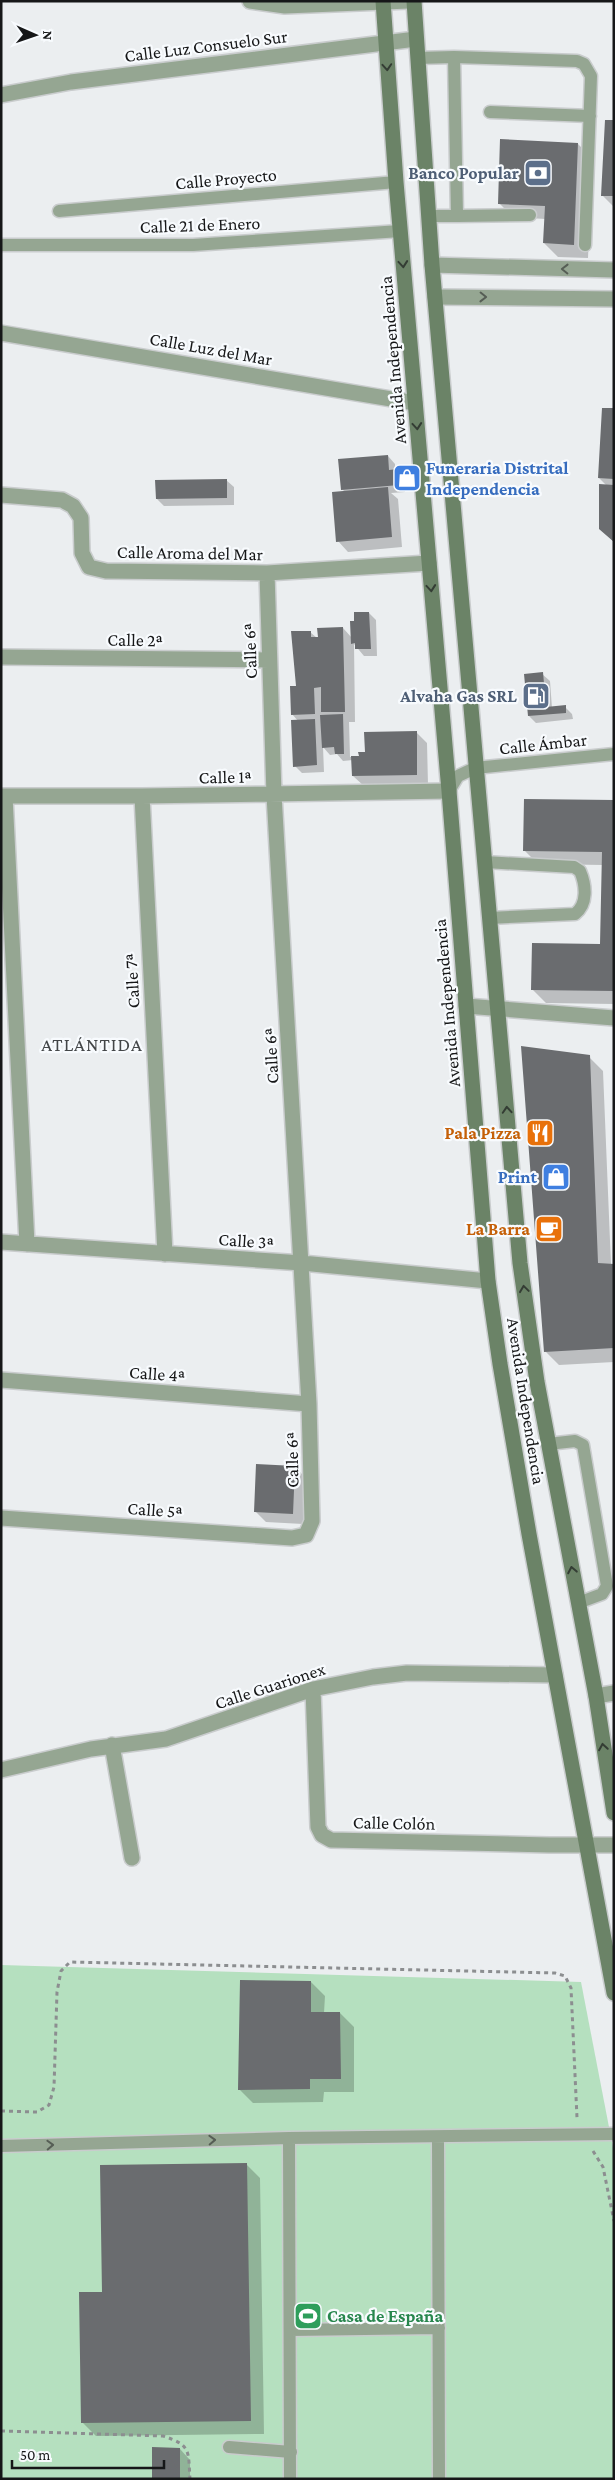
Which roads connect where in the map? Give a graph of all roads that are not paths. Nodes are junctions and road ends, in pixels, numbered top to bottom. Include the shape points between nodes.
1 (250, 1) edge
2 (409, 1) edge
3 (414, 1) edge
4 (383, 2) edge
5 (416, 39) junction
6 (385, 42) junction
7 (454, 57) junction
8 (418, 58) junction
9 (1, 95) edge
10 (490, 112) dead end
11 (590, 116) junction
12 (396, 182) junction
13 (59, 211) dead end
14 (530, 215) dead end
15 (428, 216) junction
16 (457, 216) junction
17 (400, 231) junction
18 (1, 245) edge
19 (585, 245) dead end
20 (432, 265) junction
21 (614, 270) edge
22 (435, 297) junction
23 (614, 299) edge
24 (1, 333) edge
25 (415, 403) junction
26 (1, 495) edge
27 (429, 563) junction
28 (267, 573) junction
29 (1, 657) edge
30 (269, 660) junction
31 (614, 754) edge
32 (475, 768) junction
33 (449, 791) junction
34 (274, 795) junction
35 (3, 796) edge
36 (142, 796) junction
37 (484, 862) junction
38 (489, 918) junction
39 (466, 1006) junction
40 (497, 1007) junction
41 (614, 1018) edge
42 (1, 1242) edge
43 (27, 1244) junction
44 (165, 1254) junction
45 (302, 1263) junction
46 (488, 1281) junction
47 (1, 1380) edge
48 (309, 1404) junction
49 (548, 1444) junction
50 (1, 1518) edge
51 (306, 1536) joint
52 (578, 1603) junction
53 (555, 1675) junction
54 (313, 1689) junction
55 (614, 1693) edge
56 (596, 1696) junction
57 (112, 1746) junction
58 (1, 1770) edge
59 (612, 1794) edge
60 (614, 1813) edge
61 (614, 1845) edge
62 (587, 1846) junction
63 (132, 1858) dead end
64 (614, 1993) edge
65 (614, 2134) edge
66 (438, 2137) junction
67 (289, 2138) junction
68 (1, 2146) edge
69 (439, 2328) junction
70 (290, 2330) junction
71 (229, 2447) dead end
72 (291, 2452) junction
73 (290, 2479) edge
74 (439, 2479) edge

1 - 4 street via 285,6
2 - 4 street
3 - 5 main road, Avenida Independencia
4 - 6 main road, Avenida Independencia
5 - 6 street, Calle Luz Consuelo Sur
5 - 8 main road, Avenida Independencia
6 - 9 street, Calle Luz Consuelo Sur via 71,82
6 -> 12 main road, Avenida Independencia
7 - 8 lane
7 - 11 lane via 577,61 584,64 591,76
7 - 16 lane
8 - 15 main road, Avenida Independencia
10 - 11 lane
11 - 19 lane
12 - 13 lane, Calle Proyecto
12 - 17 main road, Avenida Independencia
14 - 16 lane
15 - 16 lane
15 - 20 main road, Avenida Independencia
17 - 18 lane, Calle 21 de Enero via 193,245
17 -> 25 main road, Avenida Independencia
21 -> 20 street
20 - 22 main road, Avenida Independencia
22 -> 23 street
22 - 32 main road, Avenida Independencia
24 - 25 street, Calle Luz del Mar
25 -> 27 main road, Avenida Independencia
26 - 28 street, Calle Aroma del Mar via 62,500 74,506 81,518 82,553 89,567 106,571
27 - 28 street, Calle Aroma del Mar
27 -> 33 main road, Avenida Independencia
28 - 30 street, Calle 6ª
29 - 30 street, Calle 2ª
30 - 34 street, Calle 6ª
31 - 32 lane, Calle Ámbar
32 - 33 lane via 458,776
32 - 37 main road, Avenida Independencia
33 - 34 street, Calle 1ª
33 - 39 main road, Avenida Independencia
34 - 36 street, Calle 1ª
34 - 45 street, Calle 6ª
35 - 36 street, Calle 1ª
35 - 43 street
36 - 44 street, Calle 7ª
37 - 38 main road, Avenida Independencia
37 - 38 lane via 574,867 580,871 584,887 583,906 575,914
38 - 40 main road, Avenida Independencia
39 - 40 street
39 - 46 main road, Avenida Independencia
40 - 41 street
49 -> 40 main road, Avenida Independencia via 520,1263
42 - 43 street, Calle 3ª
43 - 44 street, Calle 3ª
44 - 45 street, Calle 3ª
45 - 46 street, Calle 3ª
45 - 48 street, Calle 6ª
46 - 53 main road, Avenida Independencia
47 - 48 street, Calle 4ª
48 - 51 street, Calle 6ª via 312,1521
52 -> 49 main road, Avenida Independencia
49 - 52 lane via 575,1441 583,1445 607,1586 602,1594
50 - 51 street, Calle 5ª via 292,1538
52 - 56 main road, Avenida Independencia
53 - 54 street, Calle Guarionex via 407,1673
53 - 62 main road, Avenida Independencia
54 - 57 street, Calle Guarionex via 166,1739
54 - 62 street, Calle Colón via 318,1827 326,1838
55 - 56 street
59 -> 56 main road, Avenida Independencia
57 - 58 street, Calle Guarionex
57 - 63 street
59 - 60 main road, Avenida Independencia
61 - 62 street, Calle Colón
62 - 64 main road, Avenida Independencia
65 - 66 lane
66 - 67 lane
66 - 69 lane
68 -> 67 lane
67 - 70 lane
69 - 70 lane
69 - 74 lane
70 - 72 lane
71 - 72 lane
72 - 73 lane

